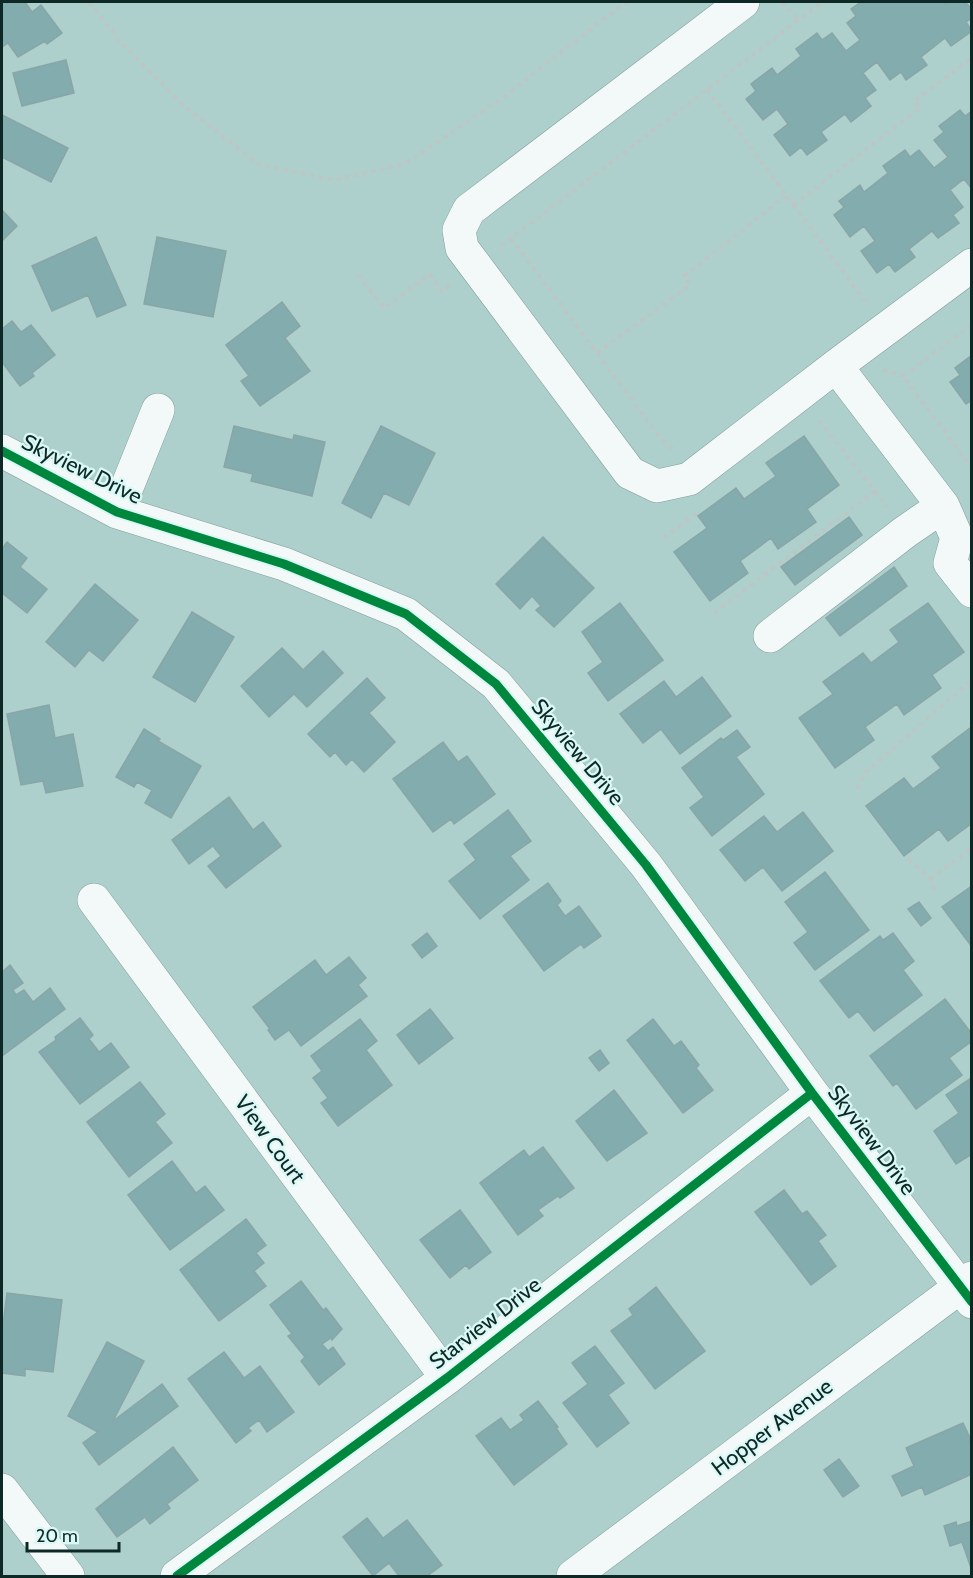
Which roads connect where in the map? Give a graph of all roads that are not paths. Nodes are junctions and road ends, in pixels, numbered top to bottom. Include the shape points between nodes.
1 (743, 2) edge
2 (972, 265) edge
3 (836, 366) junction
4 (158, 410) dead end
5 (2, 451) edge
6 (944, 506) junction
7 (117, 512) junction
8 (964, 539) edge
9 (972, 591) edge
10 (770, 636) dead end
11 (94, 900) dead end
12 (812, 1093) junction
13 (968, 1289) edge
14 (447, 1378) junction
15 (2, 1490) edge
16 (68, 1576) edge
17 (177, 1576) edge
18 (573, 1576) edge

1 - 3 street via 469,210 459,230 462,248 630,473 657,486 690,479
2 - 3 street
3 - 6 street
4 - 7 street
5 - 7 street, Skyview Drive
6 - 8 street
6 - 10 street via 905,531
7 - 12 street, Skyview Drive via 284,564 406,614 496,684 646,865
8 - 9 street via 950,562
11 - 14 street, View Court
12 - 13 street, Skyview Drive
12 - 14 street, Starview Drive
13 - 18 street, Hopper Avenue
14 - 17 street, Starview Drive
15 - 16 street

